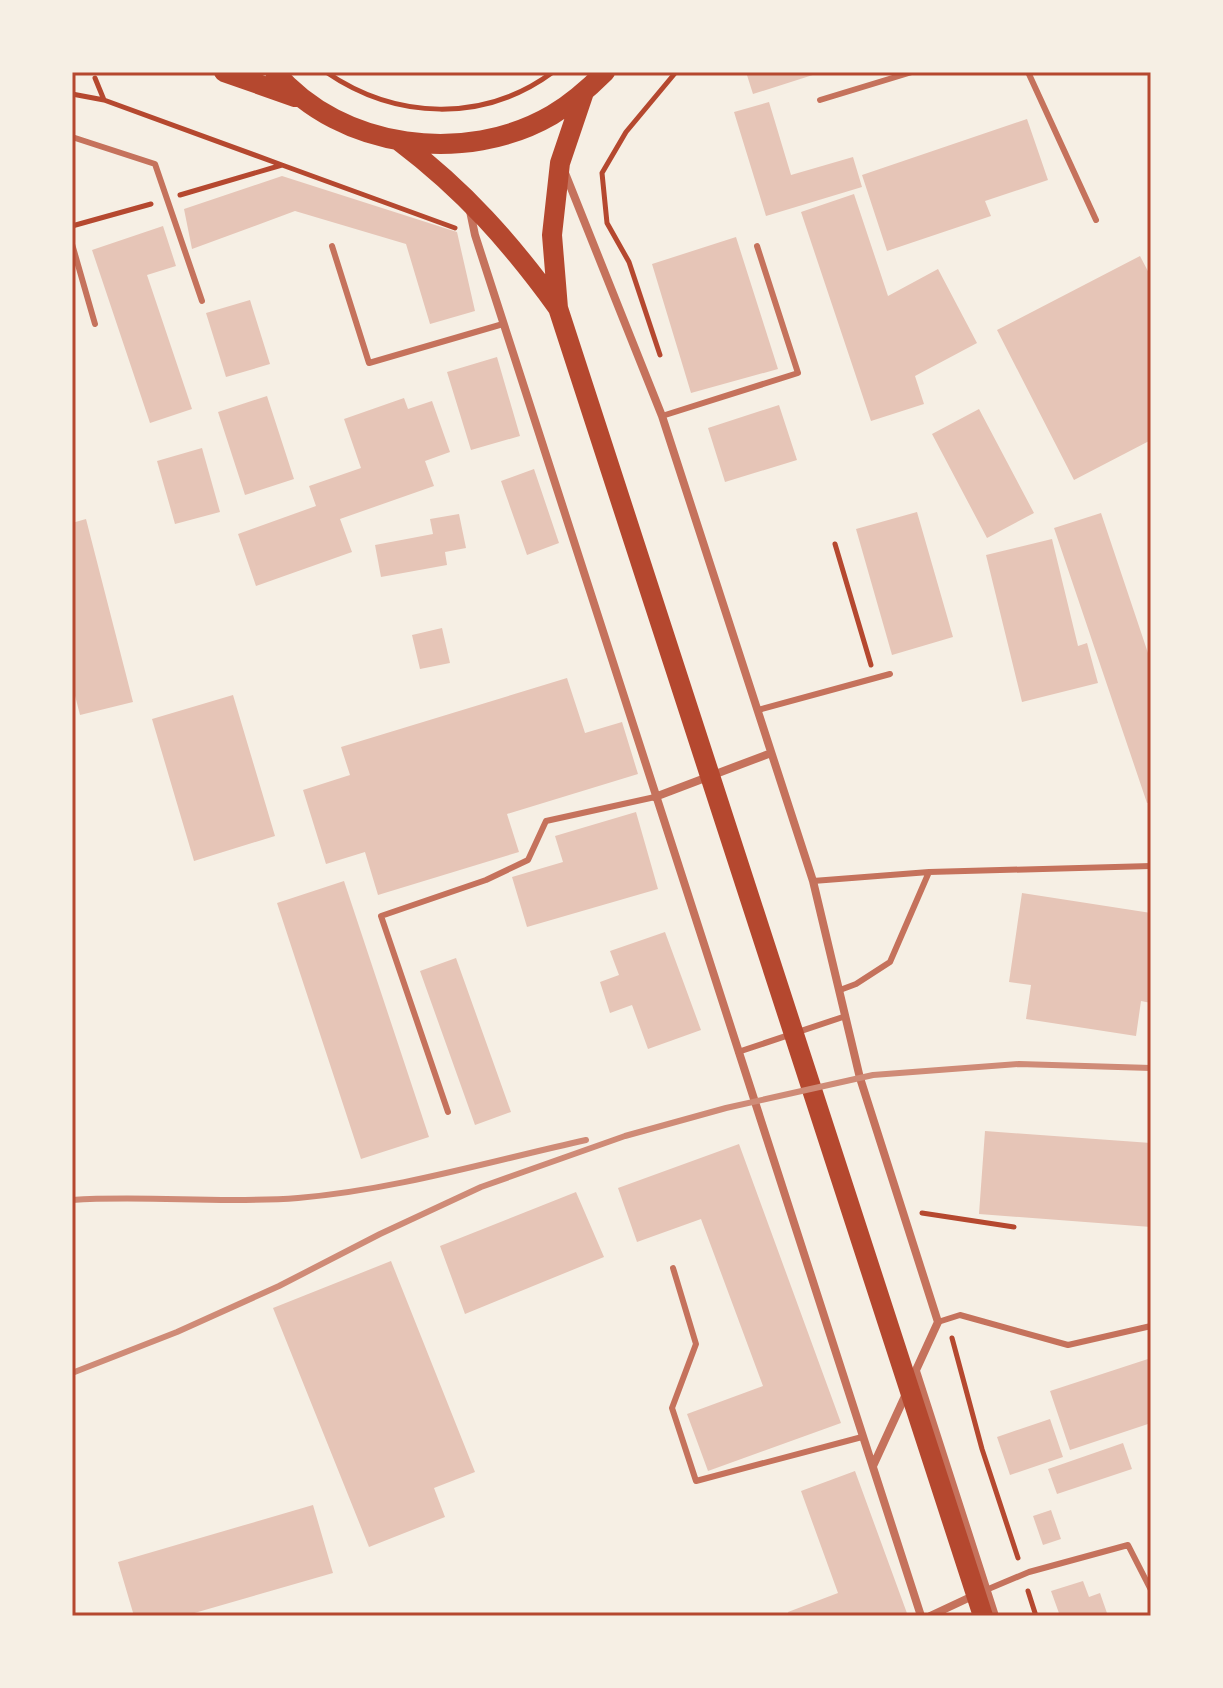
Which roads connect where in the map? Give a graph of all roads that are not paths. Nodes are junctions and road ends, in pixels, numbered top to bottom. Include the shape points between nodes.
1 (224, 72) edge
2 (275, 72) edge
3 (605, 72) edge
4 (912, 72) edge
5 (1028, 72) edge
6 (584, 92) junction
7 (820, 100) dead end
8 (310, 103) junction
9 (72, 137) edge
10 (398, 141) junction
11 (560, 163) junction
12 (467, 198) junction
13 (1096, 220) dead end
14 (72, 244) edge
15 (332, 246) dead end
16 (757, 246) dead end
17 (202, 301) dead end
18 (558, 308) junction
19 (95, 324) dead end
20 (503, 324) junction
21 (662, 416) junction
22 (890, 674) dead end
23 (758, 710) junction
24 (771, 753) junction
25 (655, 797) junction
26 (1151, 866) edge
27 (929, 872) junction
28 (813, 881) junction
29 (840, 990) junction
30 (846, 1016) junction
31 (738, 1052) junction
32 (448, 1112) dead end
33 (673, 1268) dead end
34 (938, 1322) junction
35 (1151, 1326) edge
36 (916, 1371) junction
37 (862, 1437) junction
38 (873, 1466) junction
39 (986, 1590) junction
40 (1151, 1590) edge
41 (921, 1616) edge
42 (930, 1616) edge
43 (983, 1616) edge
44 (995, 1616) edge

1 - 8 main road
2 - 8 main road
3 - 6 main road
4 - 7 lane
5 - 13 lane
6 - 10 main road via 516,132 438,145
6 - 11 main road
8 - 10 main road via 367,133
9 - 17 lane via 155,164
10 - 12 main road
11 - 18 main road via 552,235
11 - 21 street
12 - 18 main road via 516,250
12 - 20 street
14 - 19 lane
15 - 20 lane via 369,363
16 - 21 lane via 798,373
18 - 43 main road
20 - 25 street
21 - 23 street
22 - 23 lane
23 - 24 street
24 - 25 street
24 - 28 street
25 - 31 street
25 - 32 lane via 546,821 528,860 381,916
26 - 27 lane
27 - 28 lane
27 - 29 lane via 890,962
28 - 29 street
29 - 30 street
30 - 31 lane
30 - 34 street via 860,1078
31 - 37 street
33 - 37 lane via 696,1344 672,1408 696,1481
34 - 35 lane via 960,1315 1068,1345
34 - 36 street
36 - 38 street
36 - 39 street
37 - 38 street
38 - 41 street
39 - 40 lane via 1029,1572 1128,1545
39 - 42 street
39 - 44 street

